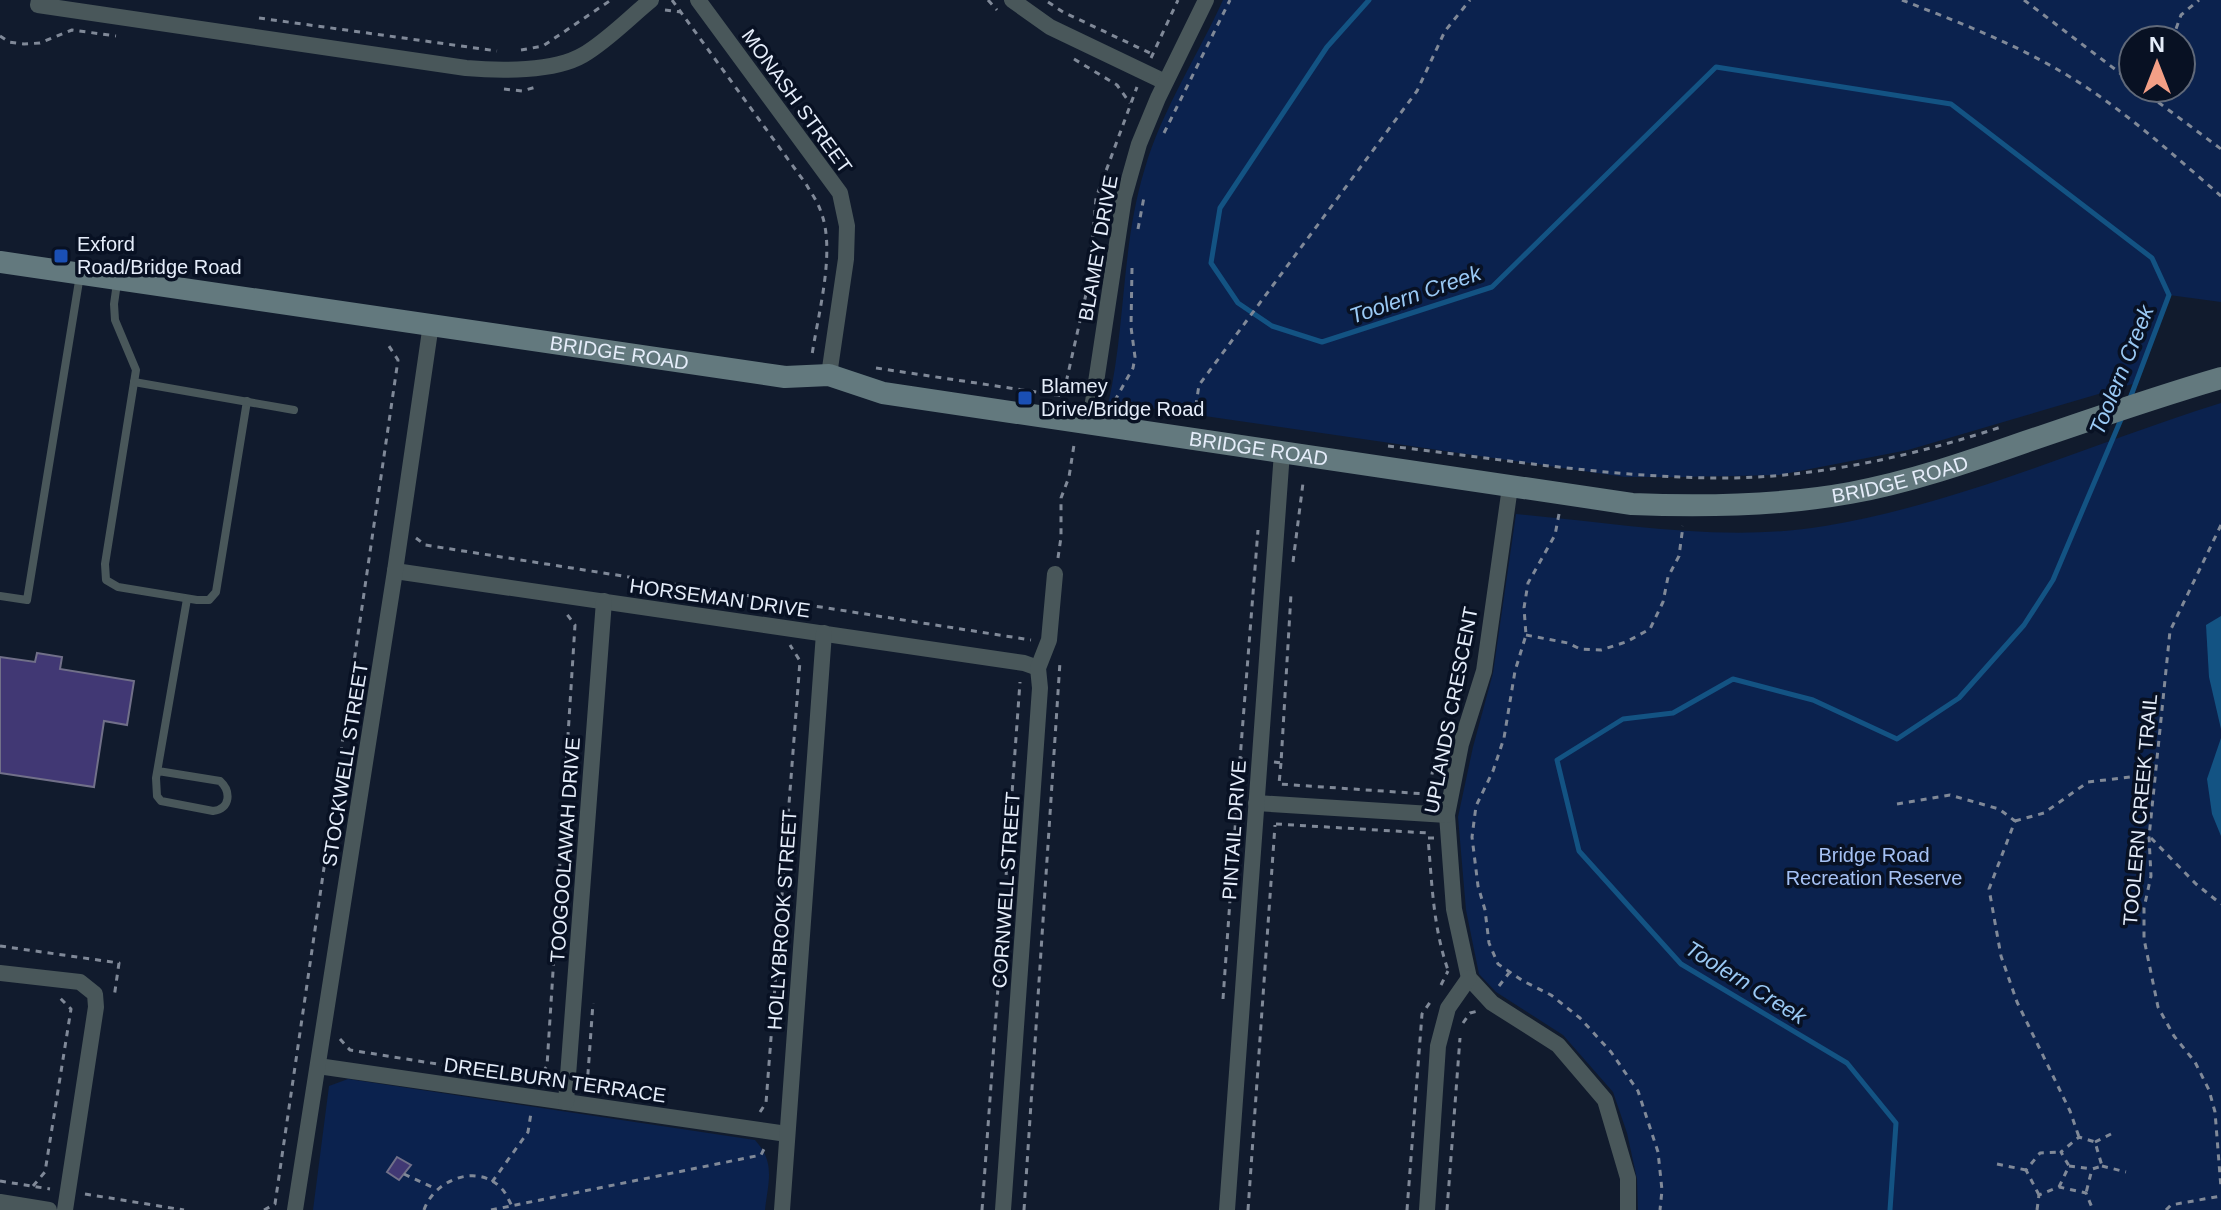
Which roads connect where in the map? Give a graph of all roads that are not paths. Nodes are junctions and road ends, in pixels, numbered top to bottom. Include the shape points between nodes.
1 (39, 0) edge
2 (651, 0) edge
3 (698, 0) edge
4 (1012, 0) edge
5 (1206, 0) edge
6 (1165, 82) junction
7 (0, 262) edge
8 (80, 274) junction
9 (118, 279) junction
10 (431, 324) junction
11 (829, 375) junction
12 (2221, 378) edge
13 (134, 382) junction
14 (247, 401) junction
15 (294, 410) dead end
16 (1090, 422) junction
17 (1282, 452) junction
18 (1510, 487) junction
19 (395, 571) junction
20 (1055, 574) road end
21 (0, 596) edge
22 (187, 599) junction
23 (604, 601) junction
24 (824, 633) junction
25 (1038, 668) junction
26 (158, 771) junction
27 (1256, 803) junction
28 (1447, 815) junction
29 (0, 973) edge
30 (1469, 978) junction
31 (318, 1066) junction
32 (566, 1102) junction
33 (780, 1133) junction
34 (0, 1202) edge
35 (49, 1210) edge
36 (65, 1210) edge
37 (295, 1210) edge
38 (782, 1210) edge
39 (1003, 1210) edge
40 (1227, 1210) edge
41 (1427, 1210) edge
42 (1628, 1210) edge

1 - 2 street via 38,5 506,71 581,56
3 - 11 street, MONASH STREET via 840,193 846,259
4 - 6 street via 1050,27
5 - 6 street, BLAMEY DRIVE
6 - 16 street, BLAMEY DRIVE via 1124,197
7 - 8 street, BRIDGE ROAD
8 - 9 street, BRIDGE ROAD
8 - 21 lane via 27,600
9 - 10 street, BRIDGE ROAD
9 - 13 lane via 115,320 136,370
10 - 11 street, BRIDGE ROAD via 785,377
10 - 19 street, STOCKWELL STREET
11 - 16 street, BRIDGE ROAD via 882,393
12 - 18 street, BRIDGE ROAD via 1967,462 1850,493 1694,507
13 - 14 lane
13 - 22 lane via 106,580 118,587
14 - 15 lane
14 - 22 lane via 219,582 209,600
16 - 17 street, BRIDGE ROAD
17 - 18 street, BRIDGE ROAD
17 - 27 street, PINTAIL DRIVE
18 - 28 street, UPLANDS CRESCENT via 1484,671 1461,744
19 - 23 street, HORSEMAN DRIVE
19 - 31 street, STOCKWELL STREET
20 - 25 street, CORNWELL STREET
22 - 26 lane
23 - 24 street, HORSEMAN DRIVE
23 - 32 street, TOOGOOLAWAH DRIVE
24 - 25 street, HORSEMAN DRIVE
24 - 33 street, HOLLYBROOK STREET
25 - 39 street, CORNWELL STREET
26 - 26 lane via 220,781 226,786 227,804 213,811 161,801 155,788
27 - 28 street
27 - 40 street, PINTAIL DRIVE
28 - 30 street, UPLANDS CRESCENT via 1454,909
29 - 36 street via 80,982 95,994
30 - 41 street via 1448,1008 1438,1046
30 - 42 street via 1489,1000 1558,1045 1605,1100 1628,1178
31 - 32 street, DREELBURN TERRACE
31 - 37 street, STOCKWELL STREET
32 - 33 street, DREELBURN TERRACE
33 - 38 street, HOLLYBROOK STREET
34 - 35 street

